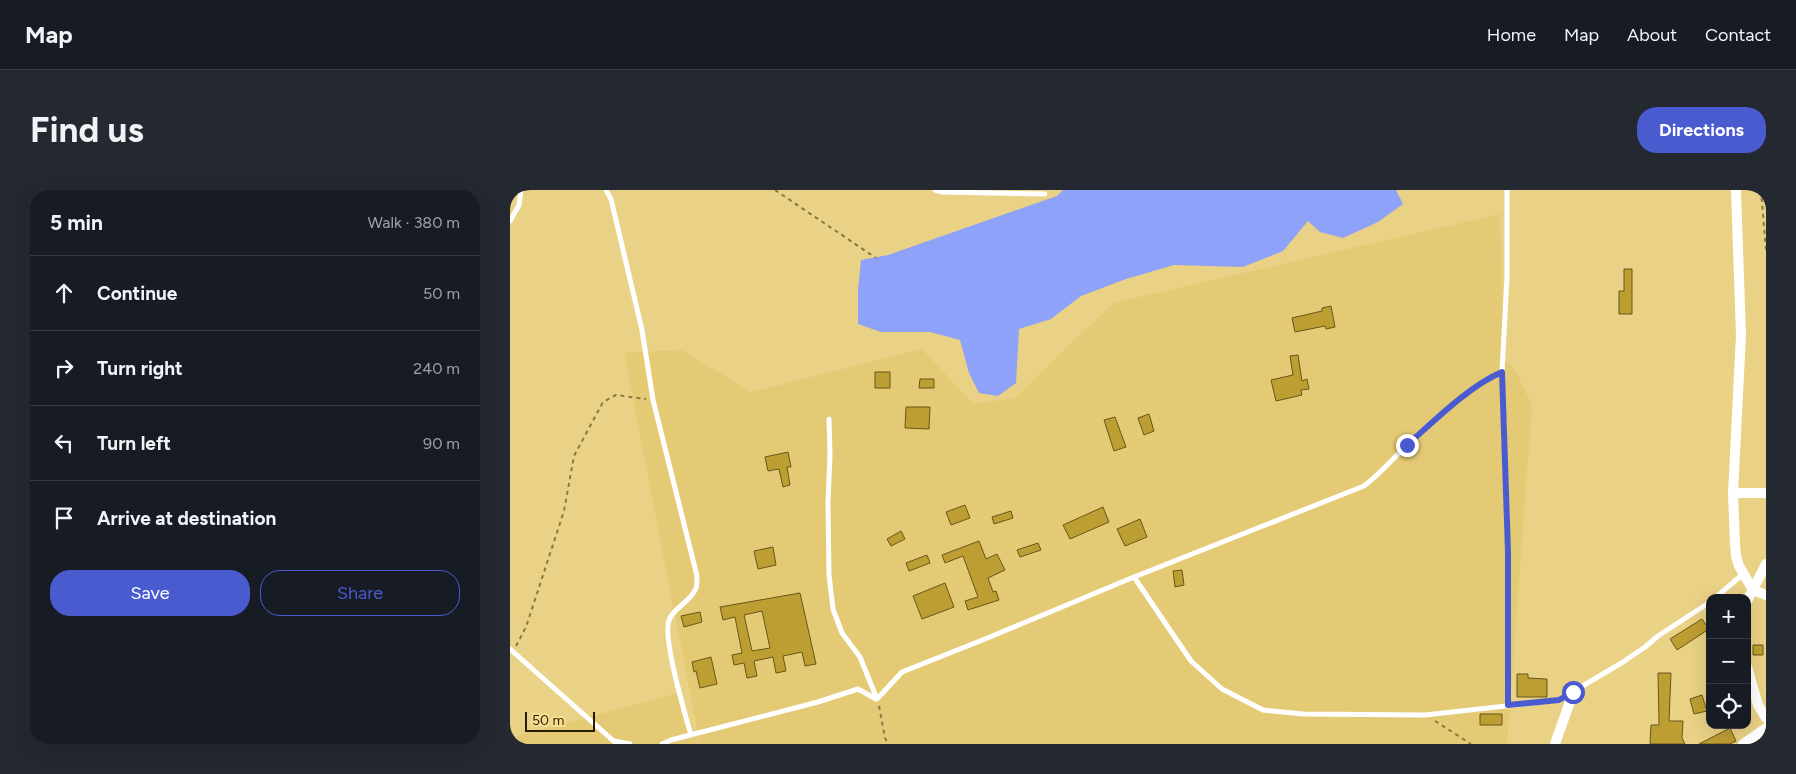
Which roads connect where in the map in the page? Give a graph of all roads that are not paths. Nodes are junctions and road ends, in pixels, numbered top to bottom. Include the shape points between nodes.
1 (521, 190) edge
2 (606, 190) edge
3 (935, 190) edge
4 (1507, 190) edge
5 (1736, 190) edge
6 (1045, 194) dead end
7 (510, 221) edge
8 (1502, 372) junction
9 (829, 419) dead end
10 (1733, 493) junction
11 (1766, 493) edge
12 (1766, 564) edge
13 (1744, 574) junction
14 (1134, 577) junction
15 (1752, 590) junction
16 (1720, 594) edge
17 (1750, 594) edge
18 (1766, 595) edge
19 (1706, 605) edge
20 (512, 650) edge
21 (1751, 681) edge
22 (1573, 692) junction
23 (877, 699) junction
24 (1508, 705) junction
25 (1766, 718) edge
26 (1766, 728) edge
27 (688, 736) junction
28 (615, 742) edge
29 (630, 744) edge
30 (662, 744) edge
31 (681, 744) edge
32 (1554, 744) edge
33 (1743, 744) edge

1 - 7 lane via 519,205
2 - 27 lane via 637,312 653,400 698,576 696,588 687,602 672,613 668,624
3 - 6 lane
4 - 8 lane
5 - 10 street via 1742,334
8 - 14 lane via 1488,378 1445,411 1364,486
8 - 24 lane via 1508,552
9 - 23 lane via 829,575 833,609 842,633 860,657
10 - 11 street
10 - 13 street via 1736,556
12 - 15 street
13 - 15 street
13 - 16 lane
14 - 23 lane via 902,672
14 - 24 lane via 1190,661 1222,688 1263,710 1303,714 1425,715
15 - 17 street
15 - 18 street
19 - 22 lane via 1645,648
20 - 28 lane
21 - 25 street via 1758,705
22 - 24 lane via 1559,700
22 - 32 street
23 - 27 lane via 858,689
26 - 33 street
27 - 30 lane
27 - 31 lane
28 - 29 lane

